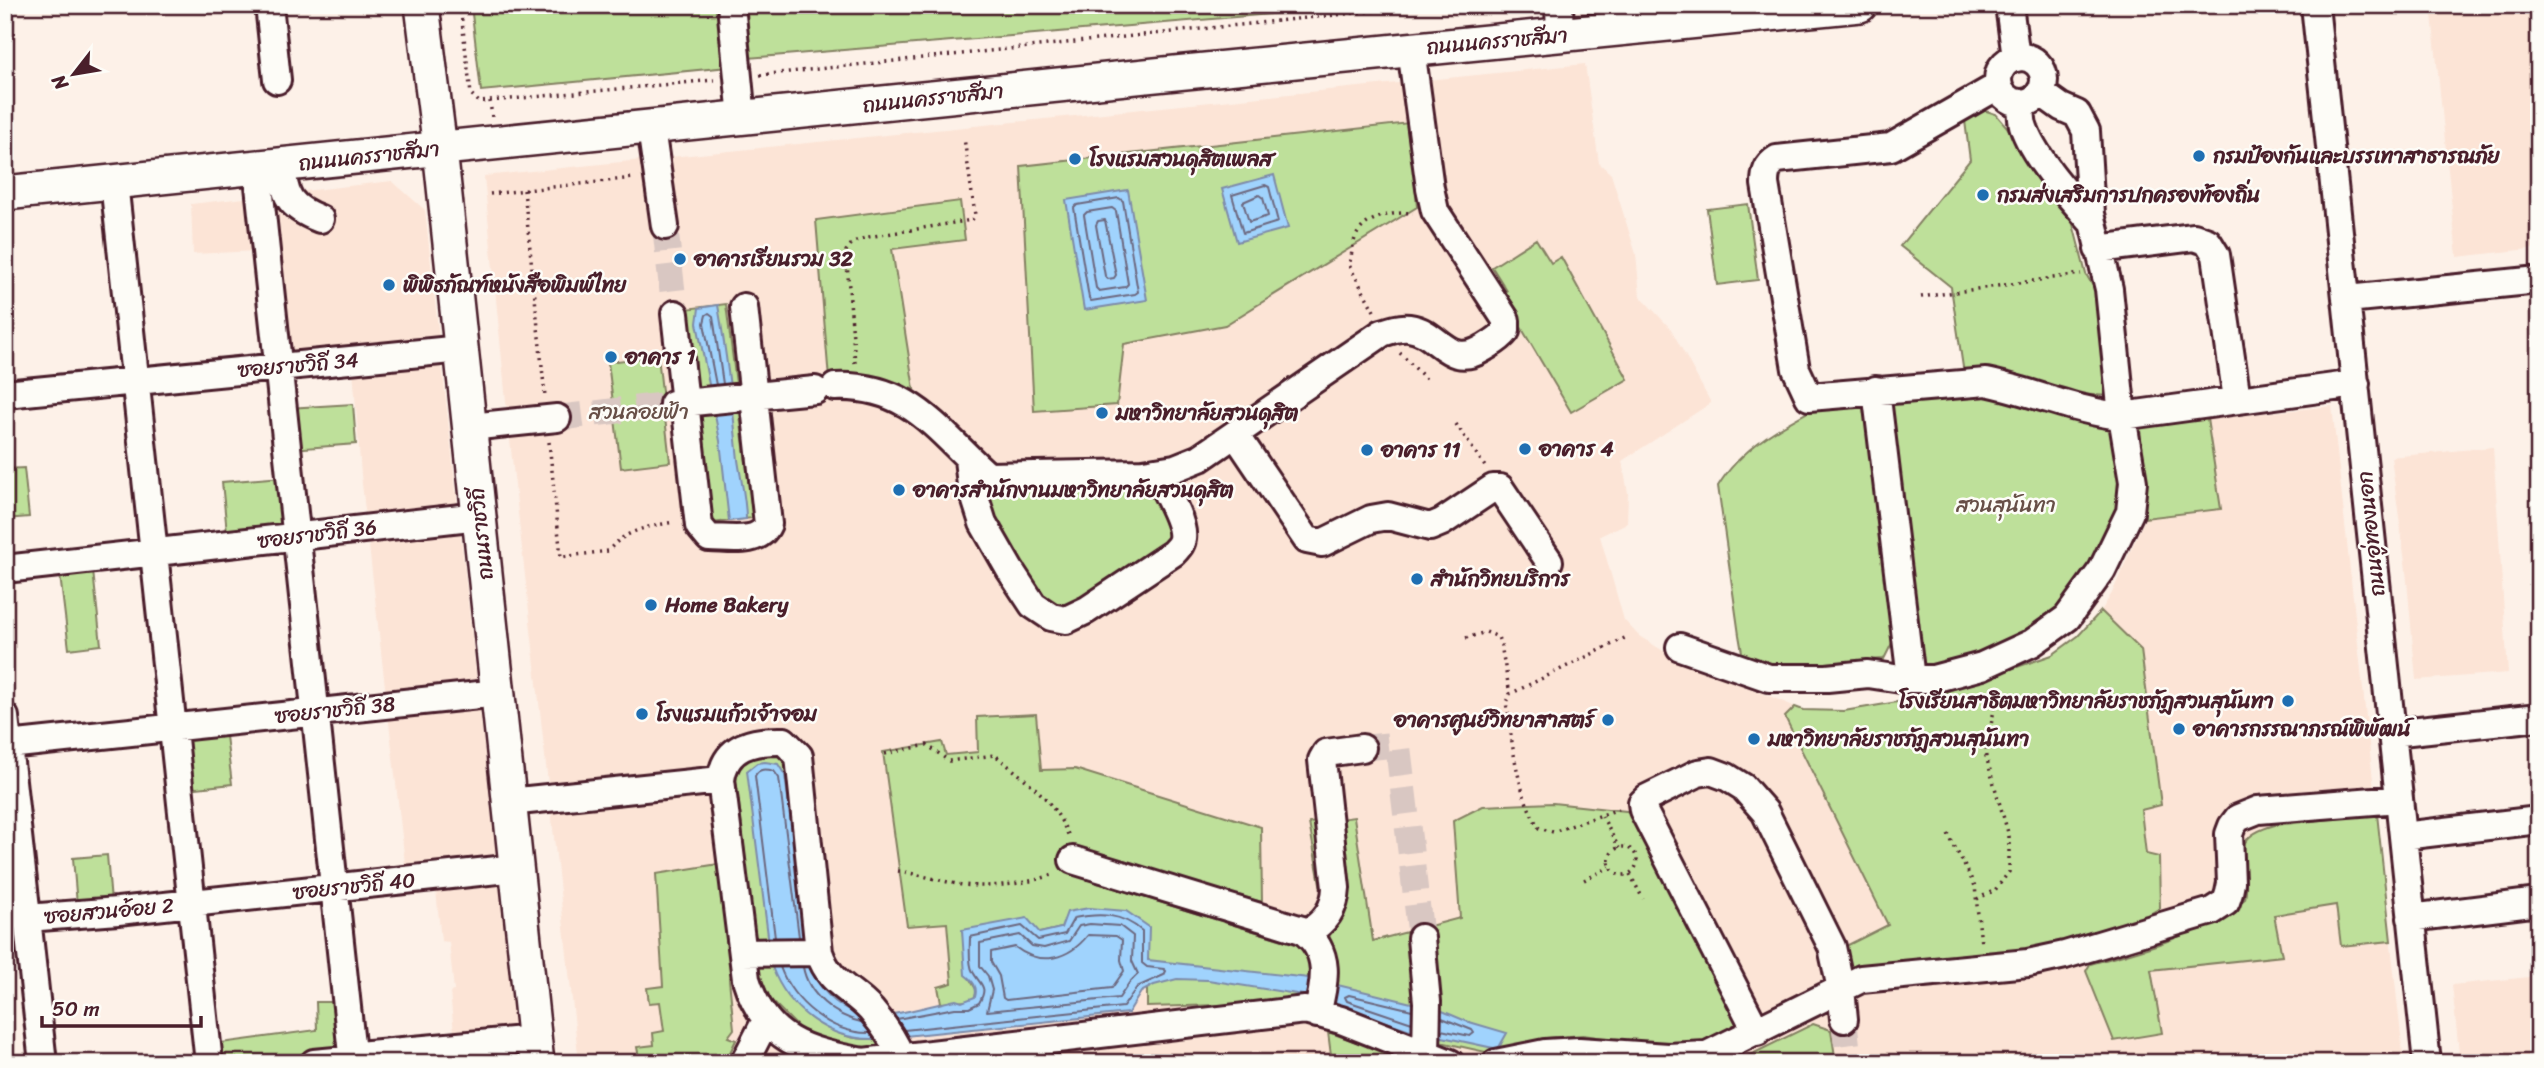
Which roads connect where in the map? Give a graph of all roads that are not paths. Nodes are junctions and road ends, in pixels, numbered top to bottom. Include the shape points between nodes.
1 (269, 5) edge
2 (422, 5) edge
3 (731, 5) edge
4 (1860, 5) edge
5 (2009, 5) edge
6 (2315, 5) edge
7 (1818, 7) edge
8 (1559, 20) edge
9 (1411, 49) junction
10 (2016, 58) junction
11 (277, 80) dead end
12 (1998, 86) junction
13 (2030, 98) junction
14 (742, 118) junction
15 (651, 128) junction
16 (440, 149) junction
17 (270, 166) junction
18 (114, 182) junction
19 (5, 193) edge
20 (320, 219) dead end
21 (2092, 222) junction
22 (665, 226) tunnel mouth
23 (2101, 260) junction
24 (2529, 281) dead end
25 (2347, 299) junction
26 (744, 307) dead end
27 (676, 314) tunnel mouth
28 (461, 349) junction
29 (278, 367) junction
30 (135, 379) junction
31 (2356, 384) junction
32 (1876, 390) junction
33 (5, 394) edge
34 (745, 396) junction
35 (2236, 400) junction
36 (685, 402) junction
37 (2122, 416) junction
38 (552, 418) tunnel mouth
39 (470, 427) junction
40 (1236, 435) junction
41 (968, 458) junction
42 (1155, 471) junction
43 (479, 516) junction
44 (297, 537) junction
45 (154, 553) junction
46 (1549, 561) dead end
47 (5, 569) edge
48 (1681, 647) dead end
49 (1911, 679) junction
50 (498, 693) junction
51 (315, 712) junction
52 (5, 717) edge
53 (2539, 717) edge
54 (173, 728) junction
55 (2392, 733) junction
56 (8, 745) junction
57 (1362, 748) tunnel mouth
58 (721, 780) junction
59 (2399, 799) junction
60 (509, 802) junction
61 (2539, 820) edge
62 (11, 828) edge
63 (2403, 836) junction
64 (1073, 860) road end
65 (516, 869) junction
66 (334, 889) junction
67 (2539, 902) edge
68 (192, 903) junction
69 (27, 918) junction
70 (2412, 918) junction
71 (1307, 933) junction
72 (1421, 938) tunnel mouth
73 (816, 952) junction
74 (755, 953) junction
75 (1841, 989) junction
76 (1319, 1009) junction
77 (1844, 1018) tunnel mouth
78 (765, 1022) junction
79 (1756, 1032) junction
80 (898, 1050) junction
81 (536, 1051) edge
82 (1434, 1051) edge
83 (352, 1059) edge
84 (43, 1063) edge
85 (209, 1063) edge
86 (314, 1063) edge
87 (744, 1063) edge
88 (1496, 1063) edge
89 (2427, 1063) edge

1 - 11 street
2 - 16 main road, ถนนราชวิถี
3 - 14 street
4 - 7 main road, ถนนนครราชสีมา
5 - 10 street
6 - 25 street, ถนนอู่ทองนอก
7 - 8 main road, ถนนนครราชสีมา
8 - 9 main road, ถนนนครราชสีมา
9 - 14 main road, ถนนนครราชสีมา
9 - 40 street via 1435,211 1506,320 1506,331 1467,356 1449,352 1410,328 1387,332
10 - 12 street via 2003,65
10 - 13 street via 2031,60 2043,78
12 - 13 street via 2007,98
12 - 32 street via 1891,147 1777,159 1765,173 1794,357 1804,388 1809,397
13 - 21 street via 2023,125 2057,182
13 - 21 street via 2077,114 2086,131
14 - 15 main road, ถนนนครราชสีมา
15 - 16 main road, ถนนนครราชสีมา
15 - 22 street
16 - 17 main road, ถนนนครราชสีมา
16 - 28 main road, ถนนราชวิถี
17 - 18 main road, ถนนนครราชสีมา
17 - 20 street via 293,204
17 - 29 street
18 - 19 main road, ถนนนครราชสีมา
18 - 30 street
21 - 23 street
23 - 35 street via 2194,237 2208,242 2216,255
23 - 37 street via 2109,289
24 - 25 street
25 - 31 street, ถนนอู่ทองนอก
26 - 34 street
27 - 36 street
28 - 29 street, ซอยราชวิถี 34
28 - 39 main road, ถนนราชวิถี
29 - 30 street, ซอยราชวิถี 34
29 - 44 street
30 - 33 street, ซอยราชวิถี 34
30 - 45 street
31 - 35 street
31 - 55 street, ถนนอู่ทองนอก
32 - 37 street via 1986,382
32 - 49 street
34 - 36 street
34 - 36 street via 768,524 758,537 746,539 709,538 699,526
34 - 41 street via 836,388 877,391 925,416
35 - 37 street
37 - 49 street via 2133,482 2130,512 2102,570 2067,618 2032,643 1982,666 1933,679
38 - 39 street
39 - 43 main road, ถนนราชวิถี
40 - 42 street via 1200,458
40 - 46 street via 1307,540 1322,543 1371,519 1388,516 1430,527 1497,488
41 - 42 street via 988,476
41 - 42 street via 976,505 1010,570 1033,605 1066,620 1182,543 1175,512
43 - 44 street, ซอยราชวิถี 36
43 - 50 main road, ถนนราชวิถี
44 - 45 street, ซอยราชวิถี 36
44 - 51 street
45 - 47 street, ซอยราชวิถี 36
45 - 54 street
48 - 49 street via 1769,678 1868,674
50 - 51 street, ซอยราชวิถี 38
50 - 60 main road, ถนนราชวิถี
51 - 54 street, ซอยราชวิถี 38
51 - 66 street
52 - 56 street
53 - 55 street
54 - 56 street, ซอยราชวิถี 38
54 - 68 street
55 - 59 street, ถนนอู่ทองนอก
56 - 62 street
57 - 71 street via 1326,753 1322,760 1335,903 1321,925
58 - 60 street
58 - 73 street via 732,753 759,740 784,741 799,755
58 - 74 street
59 - 63 street, ถนนอู่ทองนอก
59 - 75 street via 2258,810 2238,818 2230,834 2231,883 2226,902 2218,908 2065,956 1870,977
60 - 65 main road, ถนนราชวิถี
61 - 63 street
62 - 69 street
63 - 70 street, ถนนอู่ทองนอก
64 - 71 street
65 - 66 street, ซอยราชวิถี 40
65 - 81 main road, ถนนราชวิถี
66 - 68 street, ซอยราชวิถี 40
66 - 83 street
67 - 70 street
68 - 69 street, ซอยสวนอ้อย 2
68 - 85 street
69 - 84 street
70 - 89 street, ถนนอู่ทองนอก
71 - 76 street via 1319,947 1325,968
72 - 82 street
73 - 74 street
73 - 80 street via 837,982 870,1009
74 - 78 street via 746,979
75 - 77 street
75 - 79 street
75 - 79 street via 1832,947 1765,812 1743,787 1711,771 1647,798 1643,810
76 - 80 street
76 - 82 street
78 - 80 street via 827,1055 863,1062
78 - 87 street
79 - 88 street via 1707,1055 1579,1051
81 - 83 street via 511,1040
83 - 86 street

